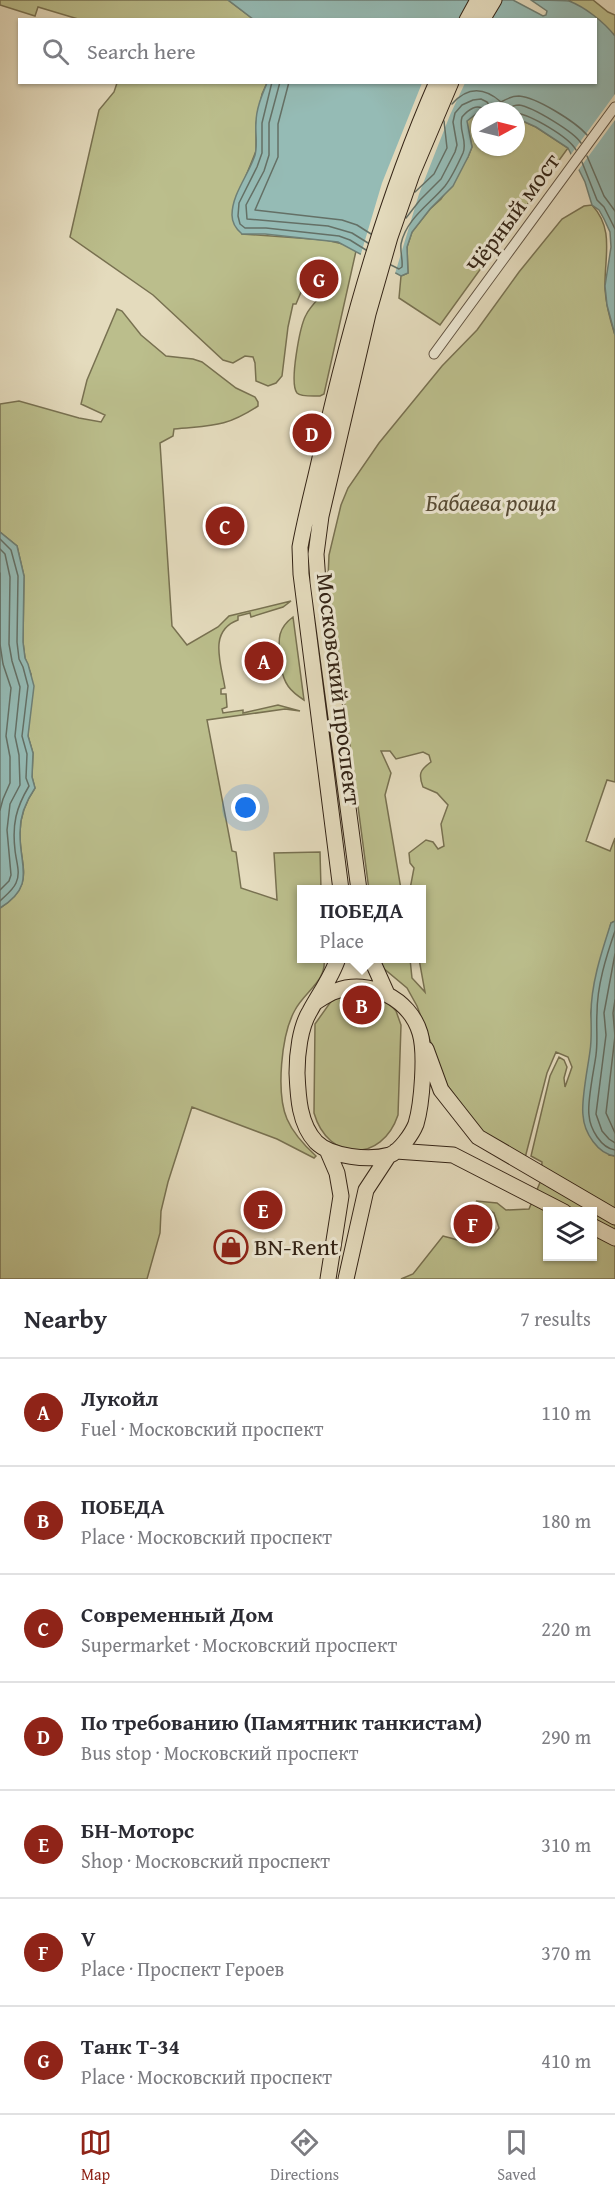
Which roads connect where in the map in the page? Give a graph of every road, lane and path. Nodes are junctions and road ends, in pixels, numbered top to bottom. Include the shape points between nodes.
1 (478, 0) edge
2 (494, 0) edge
3 (468, 18) edge
4 (483, 18) edge
5 (436, 84) edge
6 (450, 84) edge
7 (615, 107) edge
8 (362, 312) junction
9 (434, 354) dead end
10 (340, 885) edge
11 (358, 885) edge
12 (336, 963) edge
13 (373, 963) edge
14 (387, 994) junction
15 (316, 1002) junction
16 (421, 1035) junction
17 (328, 1152) junction
18 (393, 1153) junction
19 (554, 1207) edge
20 (615, 1217) edge
21 (597, 1229) edge
22 (615, 1238) edge
23 (328, 1279) edge
24 (346, 1279) edge

1 - 3 main road
2 - 4 main road
5 - 8 main road, Московский проспект via 393,193
6 - 8 main road, Московский проспект
7 - 9 street, Чёрный мост
8 - 10 main road, Московский проспект via 300,555
8 - 11 main road, Московский проспект via 316,554
12 - 15 main road
13 - 14 main road
14 - 15 main road via 364,987 337,990
14 - 16 main road via 413,1017
15 - 17 main road via 302,1033 297,1071 301,1115 315,1141
16 - 18 main road via 421,1104 415,1126
16 - 20 main road via 441,1090 478,1137
17 - 18 main road via 354,1156
17 - 23 main road via 341,1196
18 - 19 main road via 453,1155
18 - 24 main road via 366,1190
21 - 22 main road

